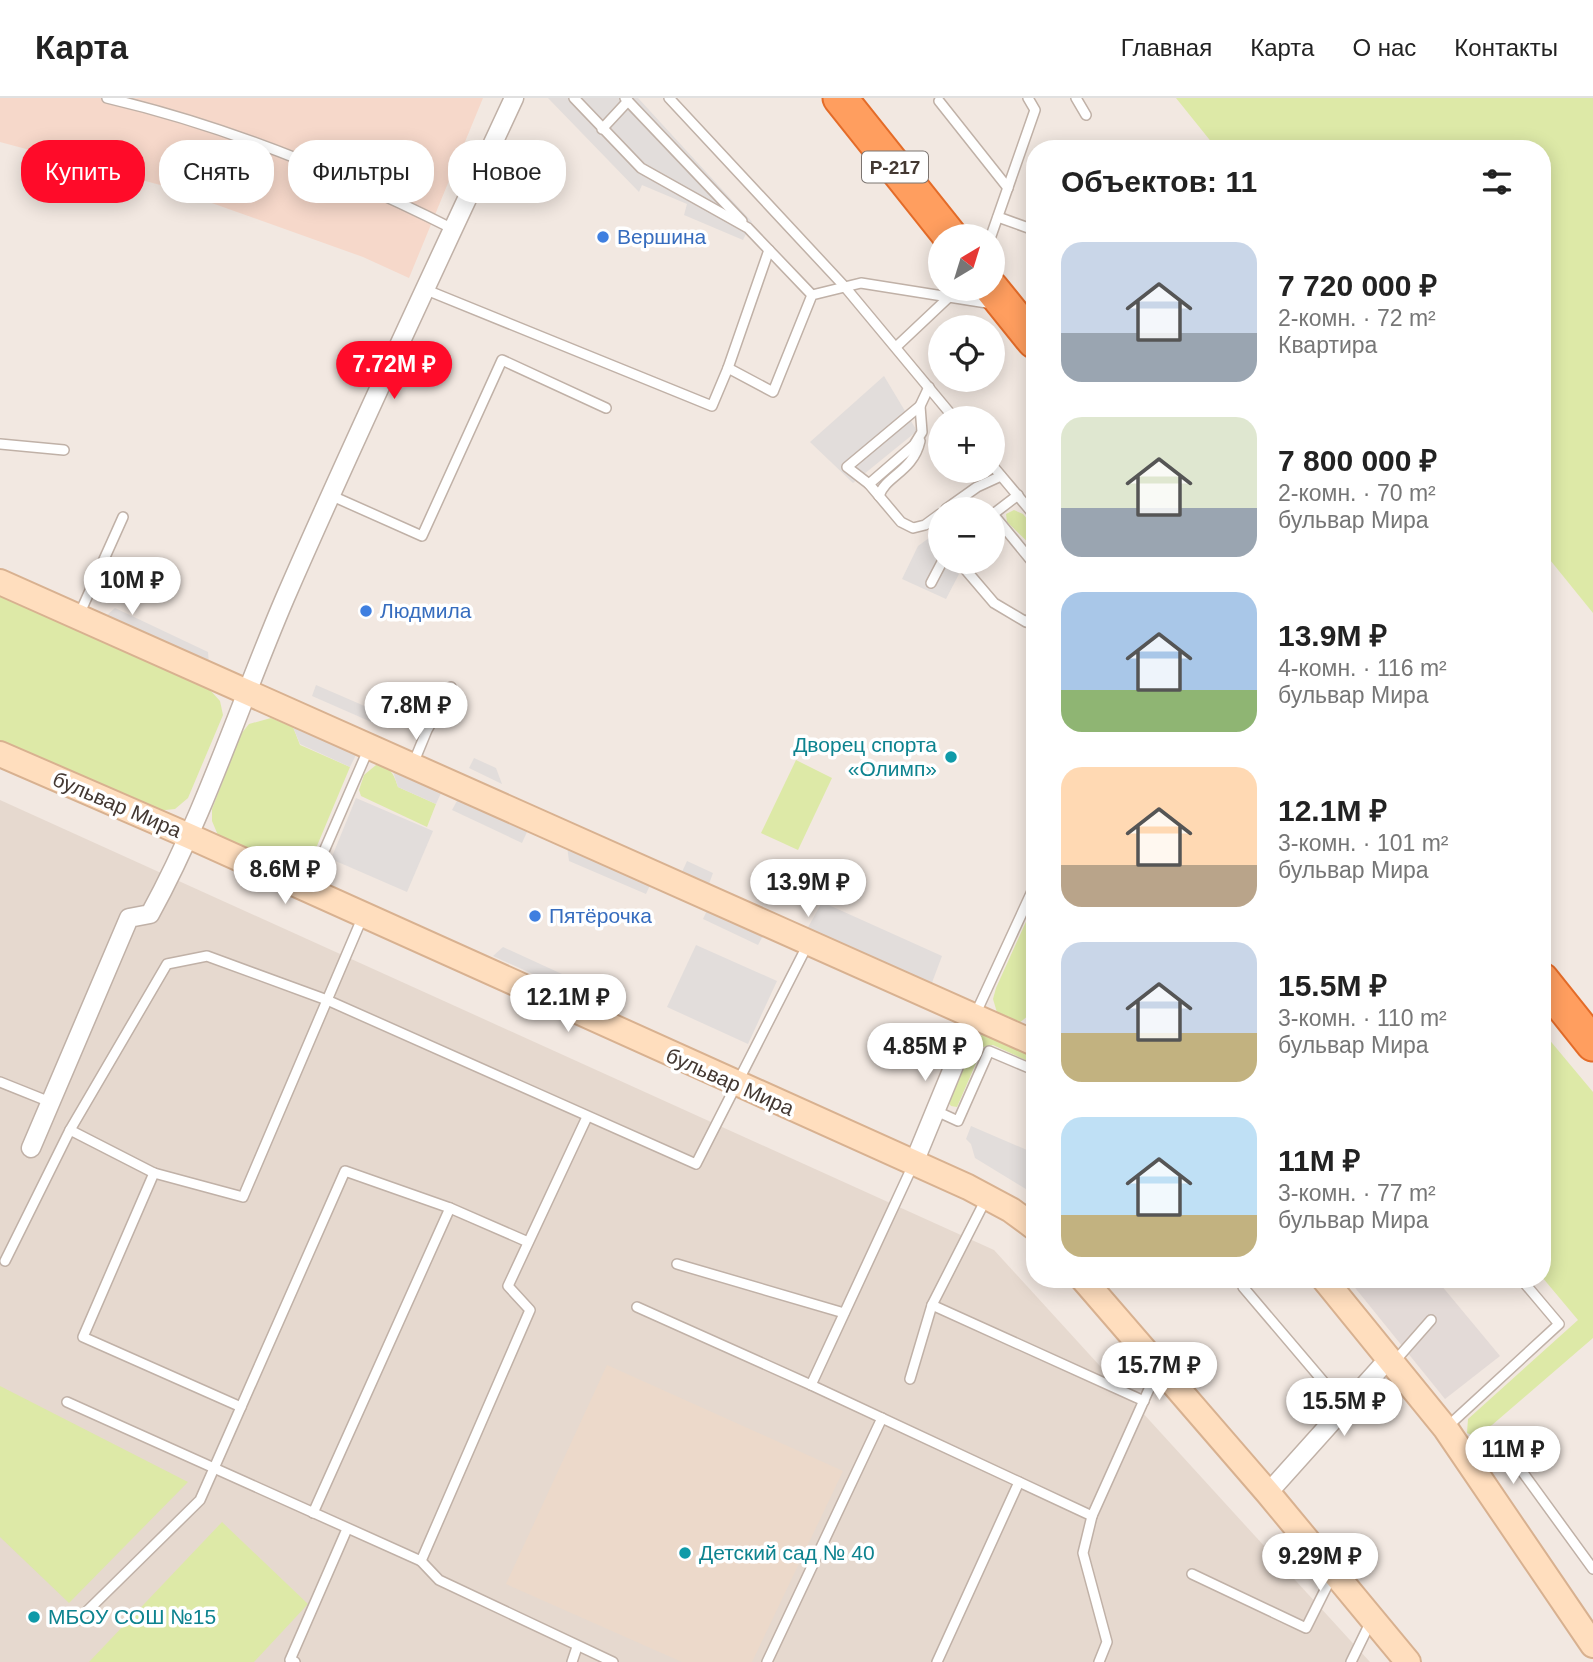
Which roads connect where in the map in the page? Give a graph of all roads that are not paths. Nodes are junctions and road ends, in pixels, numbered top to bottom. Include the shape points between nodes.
1 (107, 98) edge
2 (514, 98) edge
3 (574, 98) edge
4 (669, 98) edge
5 (840, 98) edge
6 (1028, 98) edge
7 (1076, 98) edge
8 (627, 99) edge
9 (940, 99) edge
10 (1086, 115) dead end
11 (602, 129) junction
12 (1008, 188) junction
13 (998, 216) junction
14 (940, 224) edge
15 (996, 224) edge
16 (1026, 227) edge
17 (748, 228) junction
18 (453, 229) junction
19 (769, 250) junction
20 (845, 287) junction
21 (424, 289) junction
22 (812, 295) junction
23 (928, 295) edge
24 (945, 301) edge
25 (1002, 301) edge
26 (1026, 331) edge
27 (896, 347) junction
28 (727, 368) junction
29 (928, 386) edge
30 (928, 389) edge
31 (933, 392) edge
32 (920, 406) junction
33 (944, 406) edge
34 (606, 408) dead end
35 (922, 432) junction
36 (0, 444) edge
37 (64, 450) dead end
38 (1005, 480) edge
39 (988, 483) edge
40 (869, 484) junction
41 (330, 495) junction
42 (1018, 495) junction
43 (879, 496) junction
44 (963, 497) edge
45 (1005, 505) edge
46 (1026, 506) edge
47 (123, 517) dead end
48 (928, 523) edge
49 (1005, 529) edge
50 (1026, 554) edge
51 (936, 574) edge
52 (969, 574) edge
53 (0, 582) edge
54 (931, 583) dead end
55 (78, 617) junction
56 (1026, 622) edge
57 (451, 687) dead end
58 (246, 693) junction
59 (369, 748) junction
60 (0, 754) edge
61 (412, 766) junction
62 (189, 836) junction
63 (307, 891) junction
64 (1026, 904) edge
65 (363, 916) junction
66 (808, 944) junction
67 (1551, 991) edge
68 (327, 1000) junction
69 (974, 1017) junction
70 (1026, 1037) edge
71 (1593, 1044) edge
72 (1026, 1067) edge
73 (0, 1082) edge
74 (735, 1084) junction
75 (50, 1102) junction
76 (934, 1110) junction
77 (587, 1117) junction
78 (71, 1130) junction
79 (31, 1148) dead end
80 (913, 1165) junction
81 (154, 1172) junction
82 (987, 1197) junction
83 (450, 1208) junction
84 (1026, 1222) edge
85 (528, 1241) junction
86 (5, 1261) dead end
87 (677, 1264) dead end
88 (1093, 1288) edge
89 (1244, 1288) edge
90 (1332, 1288) edge
91 (1529, 1288) edge
92 (932, 1305) junction
93 (637, 1307) dead end
94 (844, 1313) junction
95 (1431, 1320) dead end
96 (1392, 1360) junction
97 (1159, 1367) junction
98 (910, 1379) dead end
99 (811, 1385) junction
100 (1144, 1401) junction
101 (67, 1402) dead end
102 (241, 1407) junction
103 (1345, 1408) junction
104 (882, 1418) junction
105 (1446, 1429) junction
106 (1462, 1452) junction
107 (214, 1469) junction
108 (1019, 1482) junction
109 (1268, 1493) junction
110 (313, 1513) junction
111 (1092, 1516) junction
112 (348, 1528) junction
113 (421, 1561) junction
114 (1593, 1569) edge
115 (1333, 1572) junction
116 (1192, 1574) dead end
117 (78, 1620) dead end
118 (1372, 1620) junction
119 (1593, 1645) edge
120 (577, 1647) junction
121 (292, 1661) edge
122 (572, 1662) edge
123 (613, 1662) edge
124 (768, 1662) edge
125 (937, 1662) edge
126 (1099, 1662) edge
127 (1351, 1662) edge
128 (1408, 1662) edge

1 - 18 lane via 182,115 392,198
2 - 18 street
3 - 11 lane
4 - 20 lane
5 - 14 highway, Р-217
6 - 12 lane via 1035,110
7 - 10 lane
8 - 11 lane
8 - 17 lane
9 - 12 lane
11 - 17 lane via 641,168
12 - 13 lane
13 - 15 lane
13 - 16 lane
17 - 19 lane
18 - 21 street
19 - 22 lane
19 - 28 lane
20 - 22 lane
20 - 23 lane via 861,283
20 - 27 lane
21 - 28 lane via 712,406
21 - 41 street
22 - 28 lane via 773,392
24 - 27 lane
25 - 26 highway
27 - 29 lane
30 - 32 lane
31 - 33 lane
32 - 35 lane
32 - 40 lane via 847,467
34 - 41 lane via 502,360 422,536
35 - 40 lane via 914,445
35 - 43 lane via 912,463
36 - 37 lane
38 - 42 lane
39 - 44 lane
40 - 43 lane
41 - 58 street
42 - 45 lane
42 - 46 lane
43 - 48 lane via 901,522 913,528
47 - 55 lane
49 - 50 lane
51 - 54 lane
52 - 56 lane via 994,603
53 - 55 street
55 - 58 street
57 - 61 lane
58 - 59 street
58 - 62 street
59 - 61 street
59 - 63 lane
60 - 62 street, бульвар Мира
61 - 66 street
62 - 63 street, бульвар Мира
62 - 75 street via 150,914 129,918
63 - 65 street, бульвар Мира
64 - 69 lane
65 - 68 lane
65 - 74 street, бульвар Мира
66 - 69 street
66 - 74 lane
67 - 71 highway
68 - 77 lane
68 - 78 lane via 207,956 167,964
68 - 81 lane via 243,1197
69 - 70 street
69 - 76 street
72 - 76 lane via 989,1051 958,1121
73 - 75 lane
74 - 77 lane via 696,1164
74 - 80 street, бульвар Мира
75 - 79 street
76 - 80 street
77 - 85 lane
78 - 81 lane
78 - 86 lane
80 - 82 street, бульвар Мира
80 - 94 lane
81 - 102 lane via 83,1337
82 - 84 street, бульвар Мира
82 - 92 lane
83 - 85 lane
83 - 102 lane via 345,1171
83 - 110 lane
85 - 113 lane via 508,1286 530,1310
87 - 94 lane
88 - 97 street
89 - 103 lane
90 - 96 street
91 - 105 lane via 1559,1324
92 - 98 lane
92 - 100 lane
93 - 99 lane
94 - 99 lane
95 - 96 lane
96 - 103 street
96 - 105 street
97 - 100 lane
97 - 109 street
99 - 104 lane
100 - 111 lane
101 - 107 lane
102 - 107 lane
103 - 109 street
104 - 108 lane
104 - 124 lane
105 - 106 street
106 - 114 lane via 1474,1447 1504,1448
106 - 119 street
107 - 110 lane
107 - 117 lane via 200,1500
108 - 111 lane
108 - 125 lane
109 - 115 street
110 - 112 lane
111 - 126 lane via 1083,1553 1107,1642
112 - 113 lane
112 - 121 lane
113 - 120 lane via 439,1580
115 - 116 lane via 1306,1628
115 - 118 street
118 - 127 lane
118 - 128 street
120 - 122 lane
120 - 123 lane

